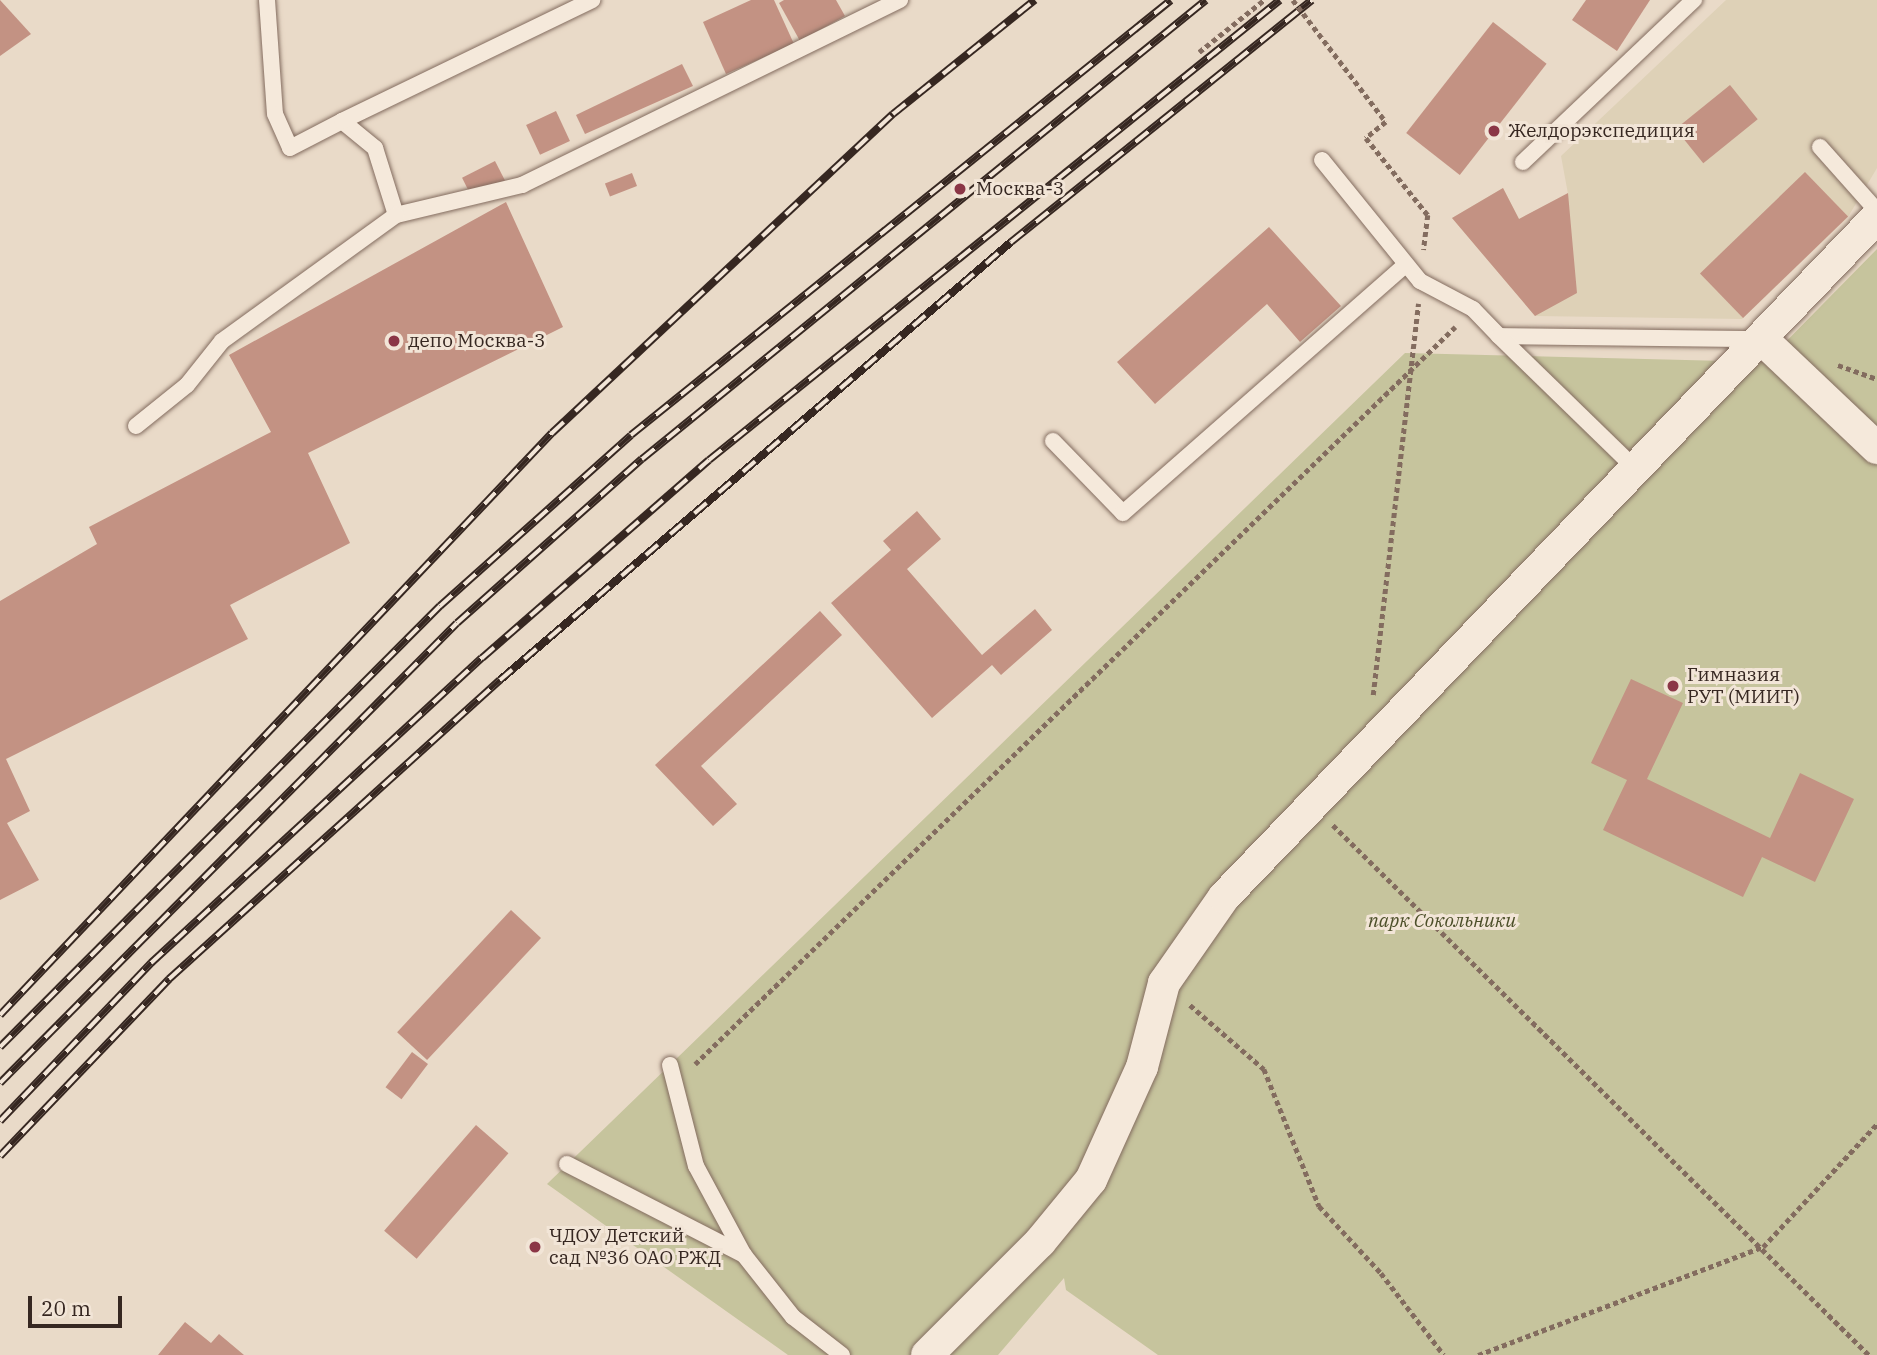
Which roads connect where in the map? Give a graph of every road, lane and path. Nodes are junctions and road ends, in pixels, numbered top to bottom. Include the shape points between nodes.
1 (267, 0) edge
2 (592, 0) edge
3 (900, 0) edge
4 (1264, 0) edge
5 (1293, 0) edge
6 (1694, 0) edge
7 (1199, 52) dead end
8 (342, 121) junction
9 (1820, 147) dead end
10 (1322, 160) dead end
11 (1523, 162) dead end
12 (1877, 211) edge
13 (396, 215) junction
14 (1877, 217) edge
15 (1405, 265) junction
16 (1420, 281) junction
17 (1473, 309) junction
18 (1500, 336) junction
19 (1763, 340) junction
20 (1410, 371) junction
21 (136, 426) dead end
22 (1053, 441) dead end
23 (1877, 448) edge
24 (1636, 469) junction
25 (1367, 748) junction
26 (1314, 808) junction
27 (1164, 983) junction
28 (670, 1065) dead end
29 (676, 1082) junction
30 (1877, 1124) edge
31 (567, 1164) dead end
32 (1763, 1247) junction
33 (744, 1255) junction
34 (842, 1355) edge
35 (927, 1355) edge
36 (1444, 1355) edge
37 (1478, 1355) edge
38 (1869, 1355) edge

1 - 8 lane via 275,114 290,148
2 - 8 lane
3 - 13 lane via 522,185
4 - 7 path
5 - 16 path, bridge via 1387,122 1366,138 1428,215
6 - 11 lane
8 - 13 lane via 375,148
9 - 12 lane
10 - 15 lane
13 - 21 lane via 222,341 187,385
14 - 19 street
15 - 16 lane
15 - 22 lane via 1123,513
16 - 17 lane
16 - 20 path
17 - 18 lane
17 - 20 path
18 - 19 lane
18 - 24 lane
19 - 23 street
19 - 24 street
20 - 25 path
20 - 29 path
24 - 25 street
25 - 26 street
26 - 27 street via 1224,897
26 - 32 path
27 - 35 street via 1142,1067 1091,1180 1040,1242
27 - 36 path via 1264,1069 1319,1206 1381,1273
28 - 29 lane
29 - 33 lane via 696,1166
30 - 32 path
31 - 33 lane
32 - 37 path
32 - 38 path
33 - 34 lane via 793,1317

